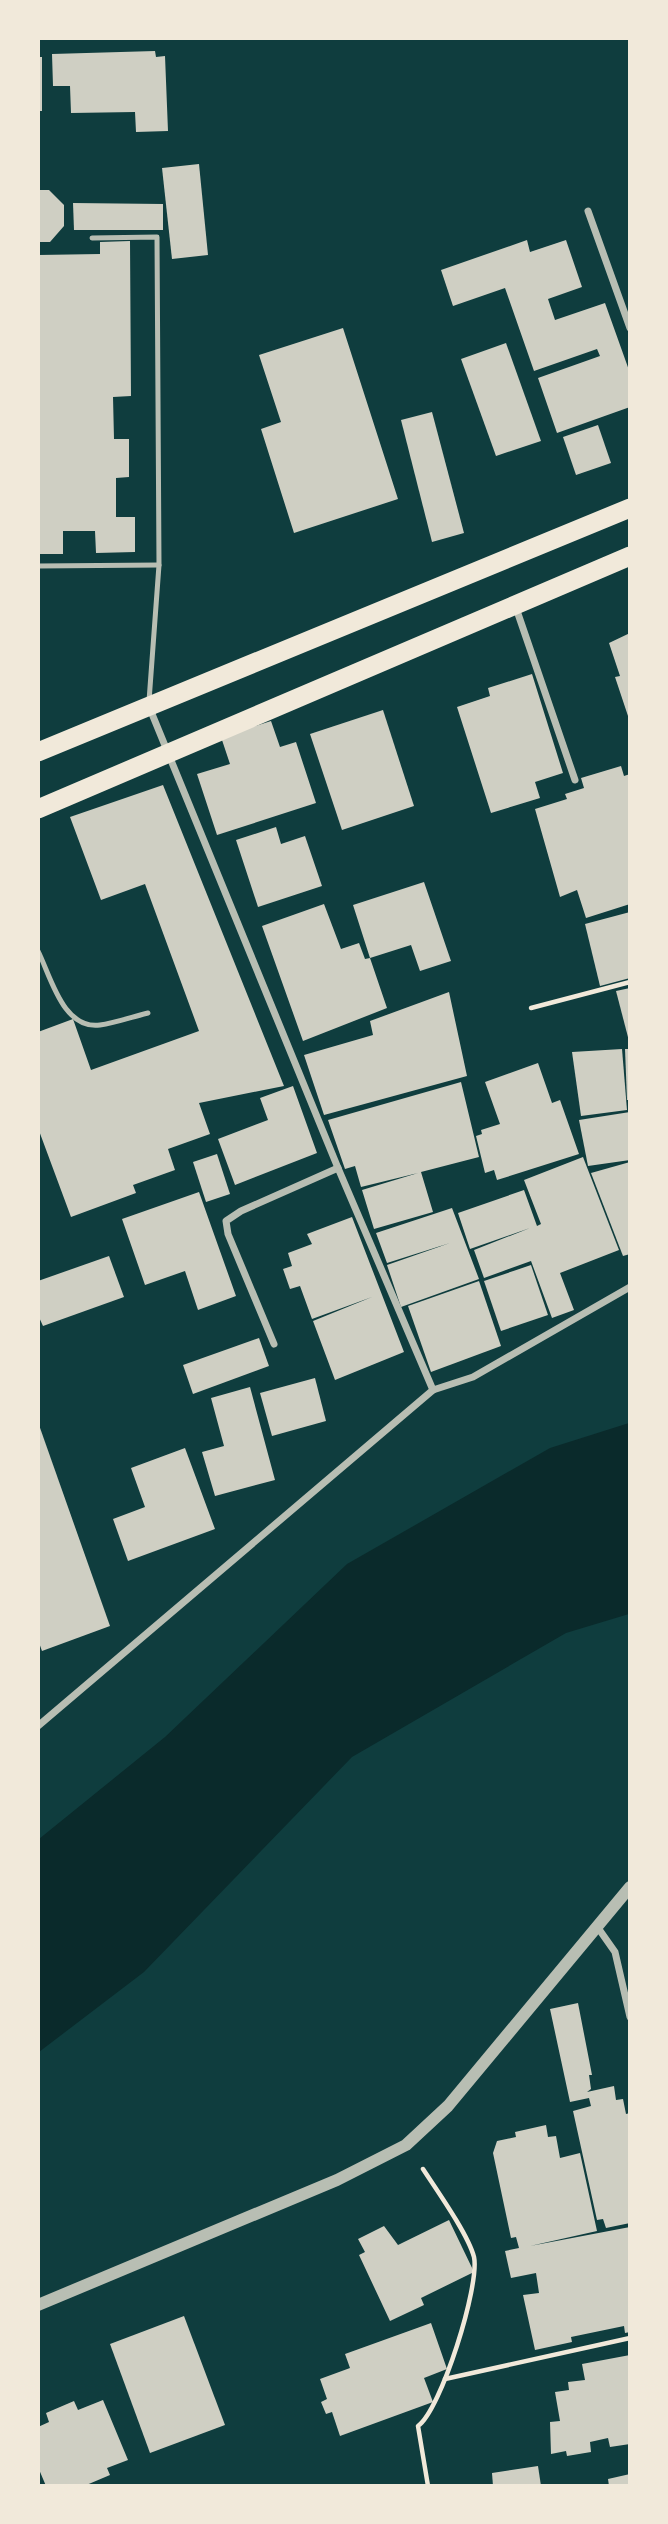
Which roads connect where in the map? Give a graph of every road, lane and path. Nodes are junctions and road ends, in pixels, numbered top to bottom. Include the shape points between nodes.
1 (588, 211) dead end
2 (92, 238) dead end
3 (629, 328) edge
4 (629, 508) edge
5 (629, 555) edge
6 (159, 565) junction
7 (38, 566) edge
8 (514, 605) junction
9 (149, 706) junction
10 (38, 752) edge
11 (169, 752) junction
12 (575, 780) dead end
13 (38, 809) edge
14 (38, 951) edge
15 (629, 982) edge
16 (531, 1008) dead end
17 (148, 1013) dead end
18 (338, 1168) junction
19 (629, 1287) edge
20 (274, 1344) dead end
21 (433, 1390) junction
22 (38, 1726) edge
23 (629, 1887) edge
24 (596, 1925) junction
25 (629, 2017) edge
26 (406, 2145) junction
27 (38, 2305) edge
28 (629, 2339) edge
29 (445, 2379) junction
30 (428, 2486) edge

1 - 3 street
2 - 6 lane via 156,237
4 - 9 highway
5 - 8 highway
6 - 7 lane
6 - 9 lane
8 - 11 highway
8 - 12 street
9 - 10 highway
9 - 11 street
11 - 13 highway
11 - 18 street
14 - 17 lane via 66,1011 81,1024 98,1026
15 - 16 path
18 - 20 street via 226,1221
18 - 21 street
19 - 21 street via 473,1377
21 - 22 street
23 - 24 street
24 - 25 street via 615,1952
24 - 26 street via 448,2106
26 - 27 street via 338,2179
26 - 29 path via 473,2253 476,2272
28 - 29 path
29 - 30 path via 427,2420 418,2426

